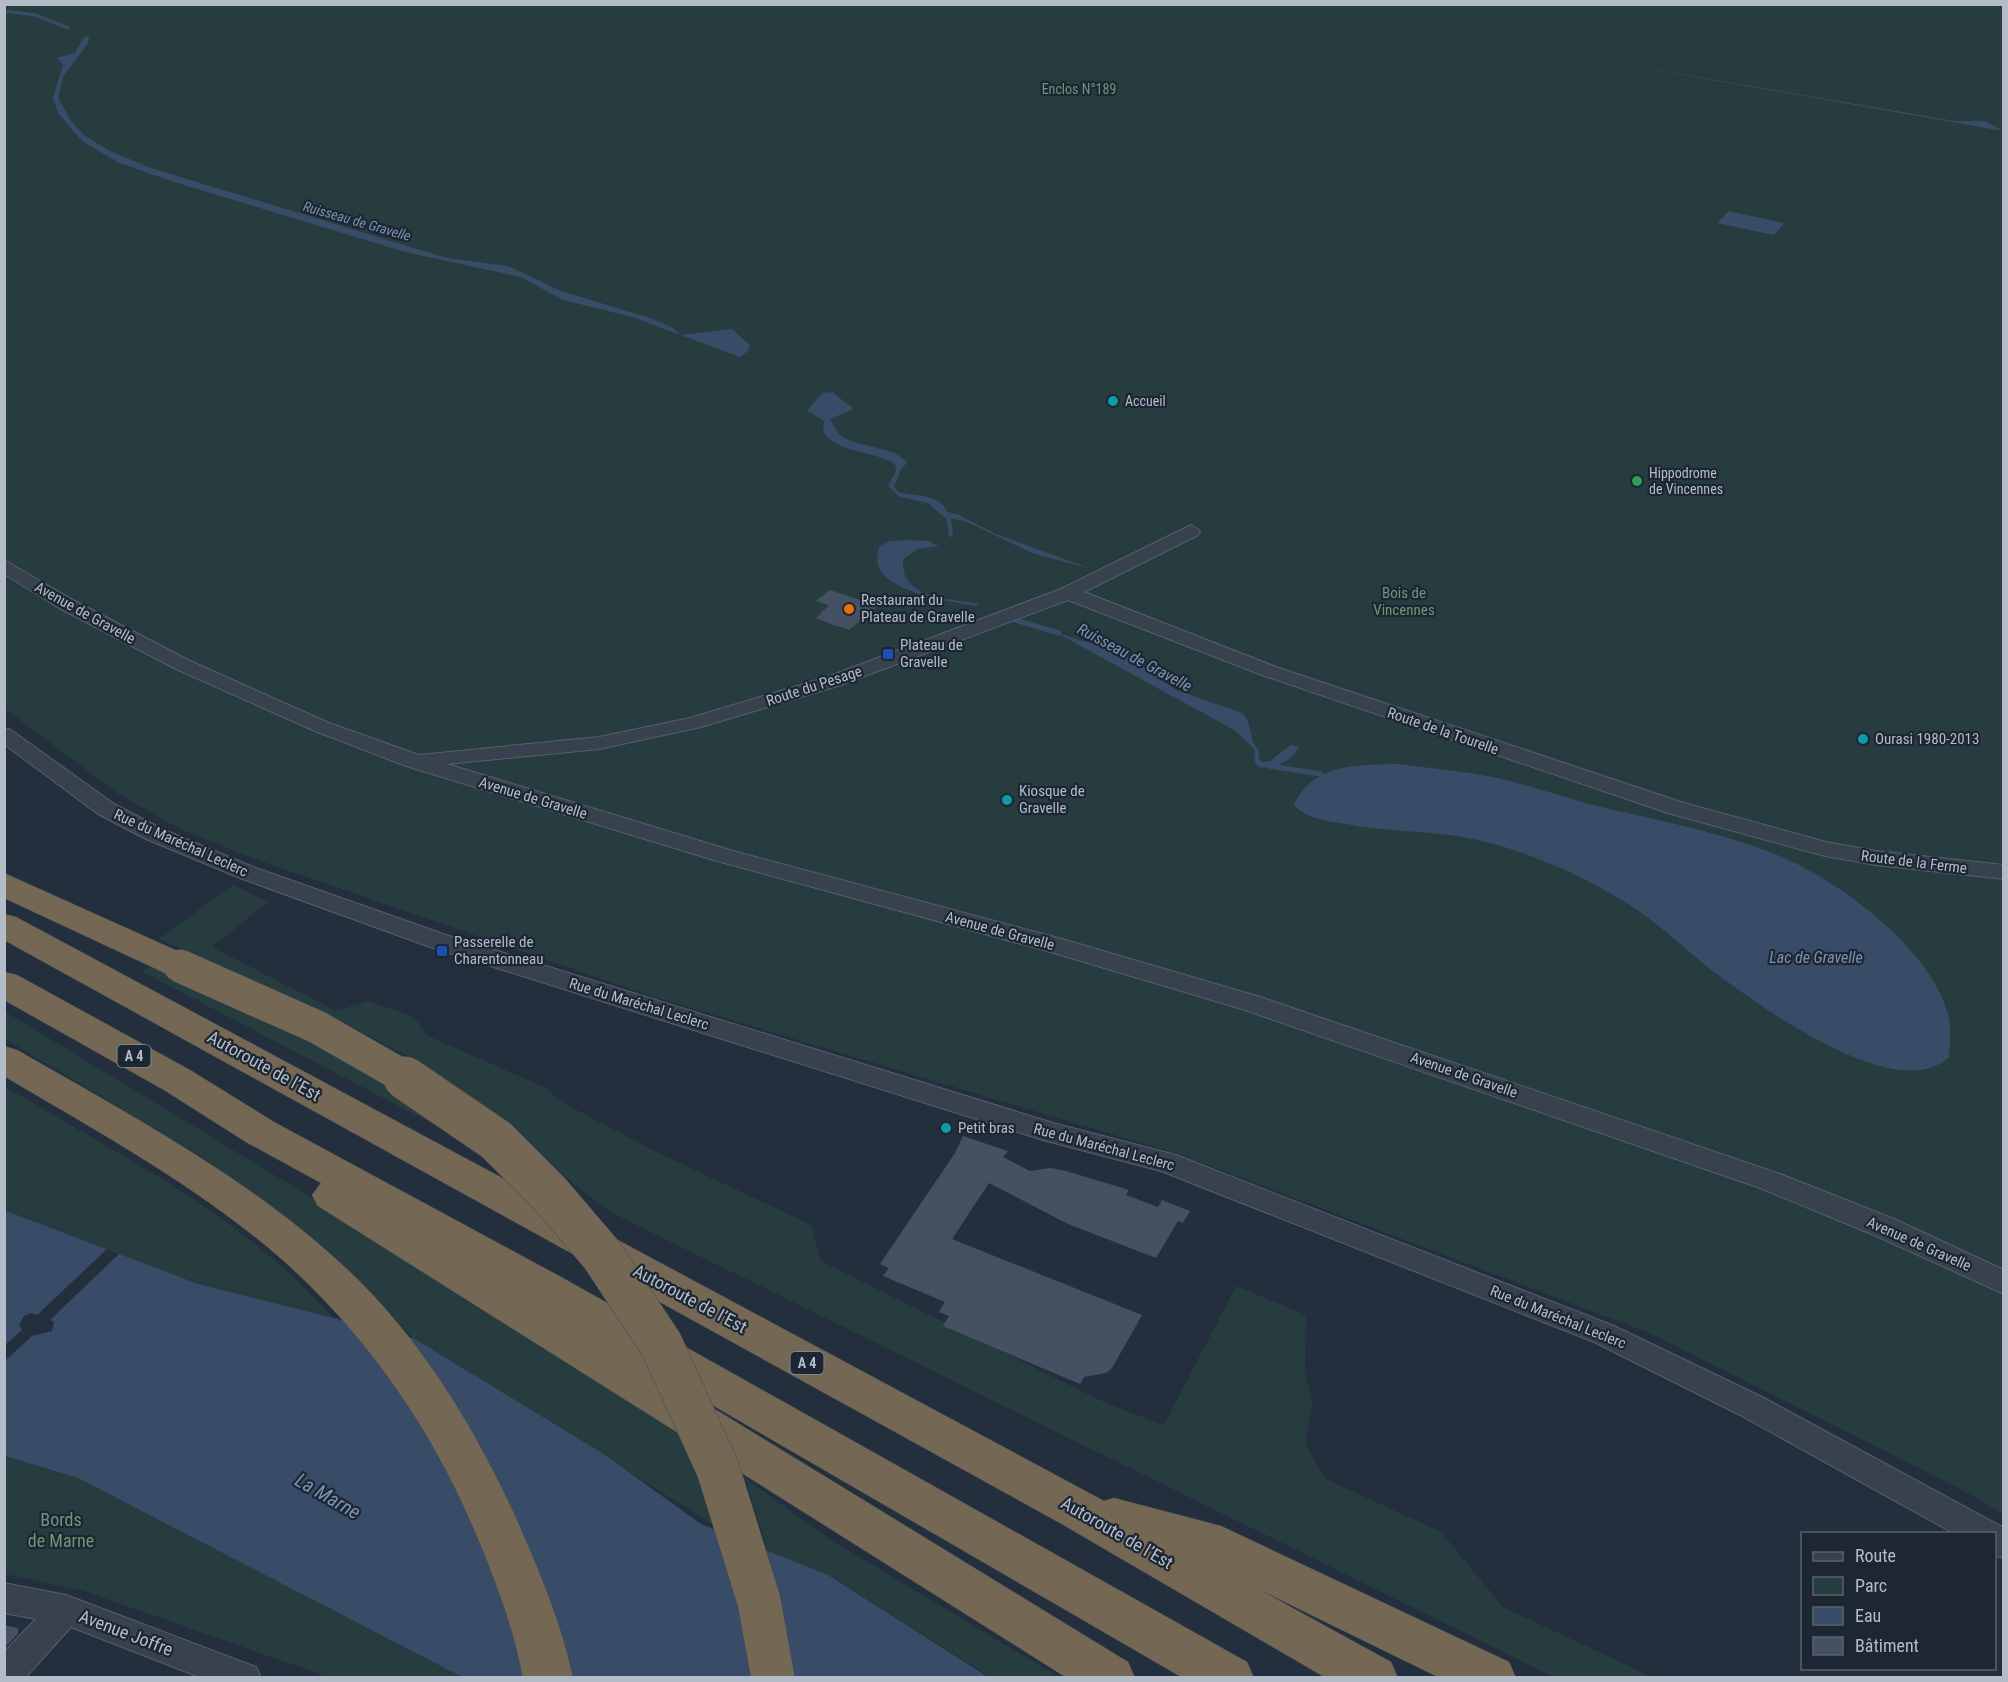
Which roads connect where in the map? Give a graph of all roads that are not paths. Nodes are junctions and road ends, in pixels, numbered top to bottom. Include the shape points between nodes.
1 (1191, 531) dead end
2 (4, 566) edge
3 (1068, 593) junction
4 (4, 734) edge
5 (414, 761) junction
6 (1825, 849) joint
7 (2004, 872) edge
8 (4, 884) edge
9 (4, 925) edge
10 (4, 984) edge
11 (4, 1059) edge
12 (261, 1132) junction
13 (2004, 1283) edge
14 (1076, 1509) junction
15 (1983, 1532) edge
16 (4, 1598) edge
17 (66, 1610) junction
18 (4, 1676) edge
19 (244, 1677) edge
20 (548, 1677) edge
21 (773, 1677) edge
22 (1111, 1677) edge
23 (1230, 1677) edge
24 (1374, 1677) edge
25 (1492, 1677) edge

1 - 3 street, Route du Pesage
2 - 5 street, Avenue de Gravelle via 66,604 183,665 322,727
3 - 5 street, Route du Pesage via 834,681 694,723 589,745
3 - 6 street, Route de la Tourelle via 1452,735 1676,808
4 - 15 street, Rue du Maréchal Leclerc via 106,809 154,834 248,873 449,944 1052,1133 1167,1162 1604,1334 1751,1406
5 - 13 street, Avenue de Gravelle via 725,856 1251,1003 1770,1181 1893,1231
6 - 7 street, Route de la Ferme
8 - 21 highway, bridge via 327,1033 418,1085 496,1140 549,1193 602,1255 665,1355 718,1470 759,1601
9 - 14 highway, Autoroute de l’Est / A 4
10 - 12 highway, A 4 via 177,1080
11 - 20 highway via 192,1171 278,1235 333,1283 393,1348 444,1423 481,1488 530,1610
12 - 22 highway via 278,1162
12 - 23 highway, A 4
14 - 24 highway, Autoroute de l’Est / A 4
14 - 25 highway via 1206,1541
16 - 17 street, Avenue Joffre
17 - 18 street
17 - 19 street, Avenue Joffre

